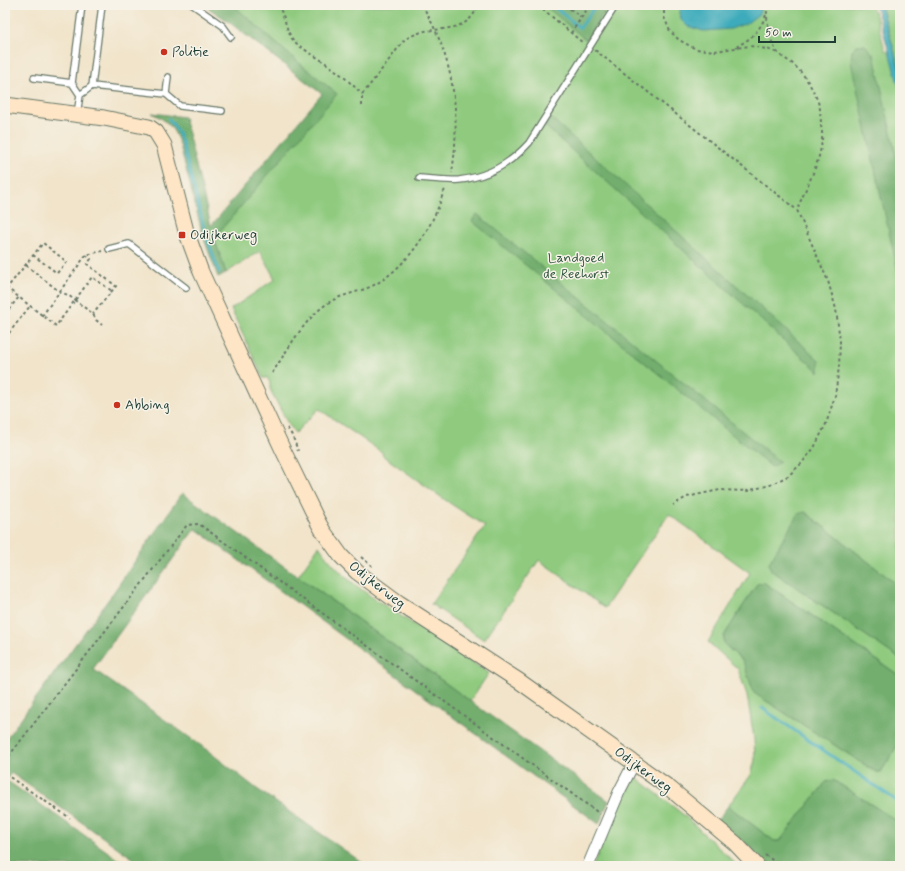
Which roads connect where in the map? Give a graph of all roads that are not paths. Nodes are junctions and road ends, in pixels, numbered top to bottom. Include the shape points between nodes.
1 (82, 5) edge
2 (102, 5) edge
3 (193, 5) edge
4 (616, 5) edge
5 (231, 38) dead end
6 (168, 77) dead end
7 (34, 78) dead end
8 (72, 83) junction
9 (92, 86) junction
10 (166, 94) junction
11 (80, 95) junction
12 (5, 104) edge
13 (222, 111) dead end
14 (77, 114) junction
15 (418, 178) dead end
16 (109, 249) road end
17 (186, 288) dead end
18 (634, 763) junction
19 (588, 866) edge
20 (757, 866) edge

1 - 8 lane
2 - 9 lane
3 - 5 lane via 223,26
4 - 15 lane via 523,150 495,170 470,178
6 - 10 lane
7 - 8 lane
8 - 11 lane
9 - 10 lane
9 - 11 lane
10 - 13 lane via 180,106
11 - 14 lane
12 - 14 street, Odijkerweg
14 - 18 street, Odijkerweg via 149,127 156,132 164,145 186,231 200,272 318,522 341,556 357,572 399,603 519,681
16 - 17 lane via 129,244
18 - 19 street via 618,792
18 - 20 street, Odijkerweg via 668,787

